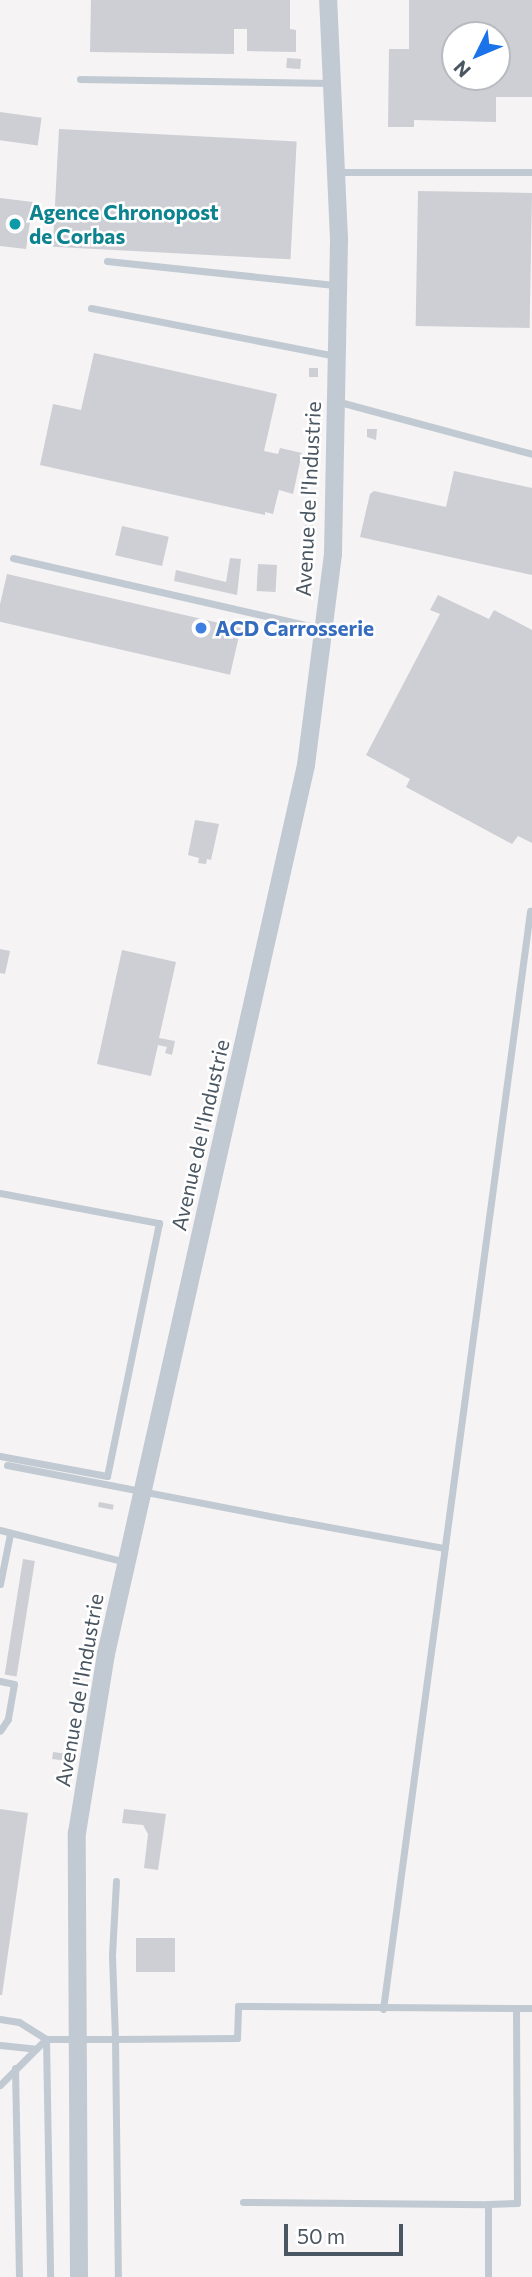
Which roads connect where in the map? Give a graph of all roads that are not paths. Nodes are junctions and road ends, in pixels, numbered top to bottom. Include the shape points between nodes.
1 (328, 0) edge
2 (80, 79) dead end
3 (332, 83) junction
4 (532, 172) edge
5 (336, 173) junction
6 (107, 261) dead end
7 (338, 285) junction
8 (91, 308) dead end
9 (337, 356) junction
10 (335, 401) junction
11 (532, 454) edge
12 (13, 558) dead end
13 (323, 629) junction
14 (530, 911) dead end
15 (0, 1193) edge
16 (0, 1456) edge
17 (3, 1465) edge
18 (0, 1530) edge
19 (10, 1534) junction
20 (444, 1548) junction
21 (127, 1562) junction
22 (0, 1584) edge
23 (0, 1681) edge
24 (0, 1731) edge
25 (116, 1881) dead end
26 (516, 2008) junction
27 (532, 2008) edge
28 (383, 2010) junction
29 (0, 2019) edge
30 (78, 2038) junction
31 (46, 2039) junction
32 (115, 2039) junction
33 (0, 2045) edge
34 (36, 2049) junction
35 (12, 2071) junction
36 (0, 2073) edge
37 (0, 2085) edge
38 (243, 2202) dead end
39 (488, 2204) junction
40 (19, 2277) edge
41 (50, 2277) edge
42 (79, 2277) edge
43 (118, 2277) edge
44 (488, 2277) edge

1 - 3 street, Avenue de l'Industrie
2 - 3 lane
3 - 5 street, Avenue de l'Industrie
4 - 5 lane
5 - 7 street, Avenue de l'Industrie
6 - 7 lane
7 - 9 street, Avenue de l'Industrie
8 - 9 lane
9 - 10 street, Avenue de l'Industrie
10 - 11 lane
10 - 13 street, Avenue de l'Industrie via 332,554
12 - 13 lane
13 - 21 street, Avenue de l'Industrie via 306,765
14 - 20 lane
15 - 16 lane via 159,1223 107,1476
17 - 20 lane, bridge
18 - 19 lane
19 - 21 lane
19 - 22 lane
20 - 28 lane
21 - 30 street, Avenue de l'Industrie via 106,1654 77,1833
23 - 24 lane via 14,1684 8,1719
25 - 32 lane via 112,1956
26 - 27 lane
26 - 28 lane
26 - 39 lane via 517,2203
28 - 32 lane via 238,2006 237,2038
29 - 31 lane via 19,2022
30 - 31 lane
30 - 32 lane
30 - 42 street, Avenue de l'Industrie
31 - 34 lane
31 - 41 lane
32 - 43 lane
33 - 34 lane
34 - 35 lane
35 - 36 lane
35 - 37 lane
35 - 40 lane
38 - 39 lane
39 - 44 lane

